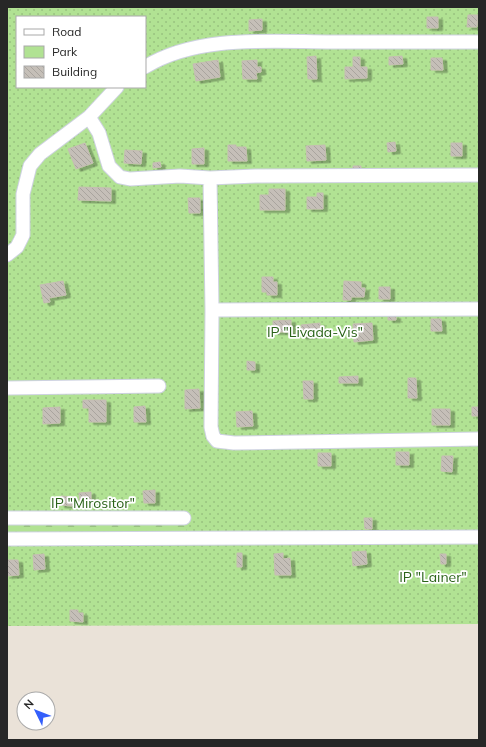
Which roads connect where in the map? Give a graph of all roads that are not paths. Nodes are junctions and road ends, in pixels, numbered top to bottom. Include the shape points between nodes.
1 (479, 42) edge
2 (146, 67) edge
3 (116, 88) edge
4 (89, 117) junction
5 (479, 175) edge
6 (210, 178) junction
7 (7, 254) edge
8 (479, 309) edge
9 (212, 310) junction
10 (159, 386) dead end
11 (7, 388) edge
12 (479, 439) edge
13 (7, 518) edge
14 (184, 518) dead end
15 (479, 537) edge
16 (7, 539) edge

1 - 2 street via 257,42 200,46 170,55
3 - 4 street
4 - 6 street via 99,133 109,166 120,177
4 - 7 street via 40,154 30,166 23,194 23,235 17,246
5 - 6 street
6 - 9 street
8 - 9 street
9 - 12 street via 211,427 217,441 234,443
10 - 11 street
13 - 14 street
15 - 16 street

